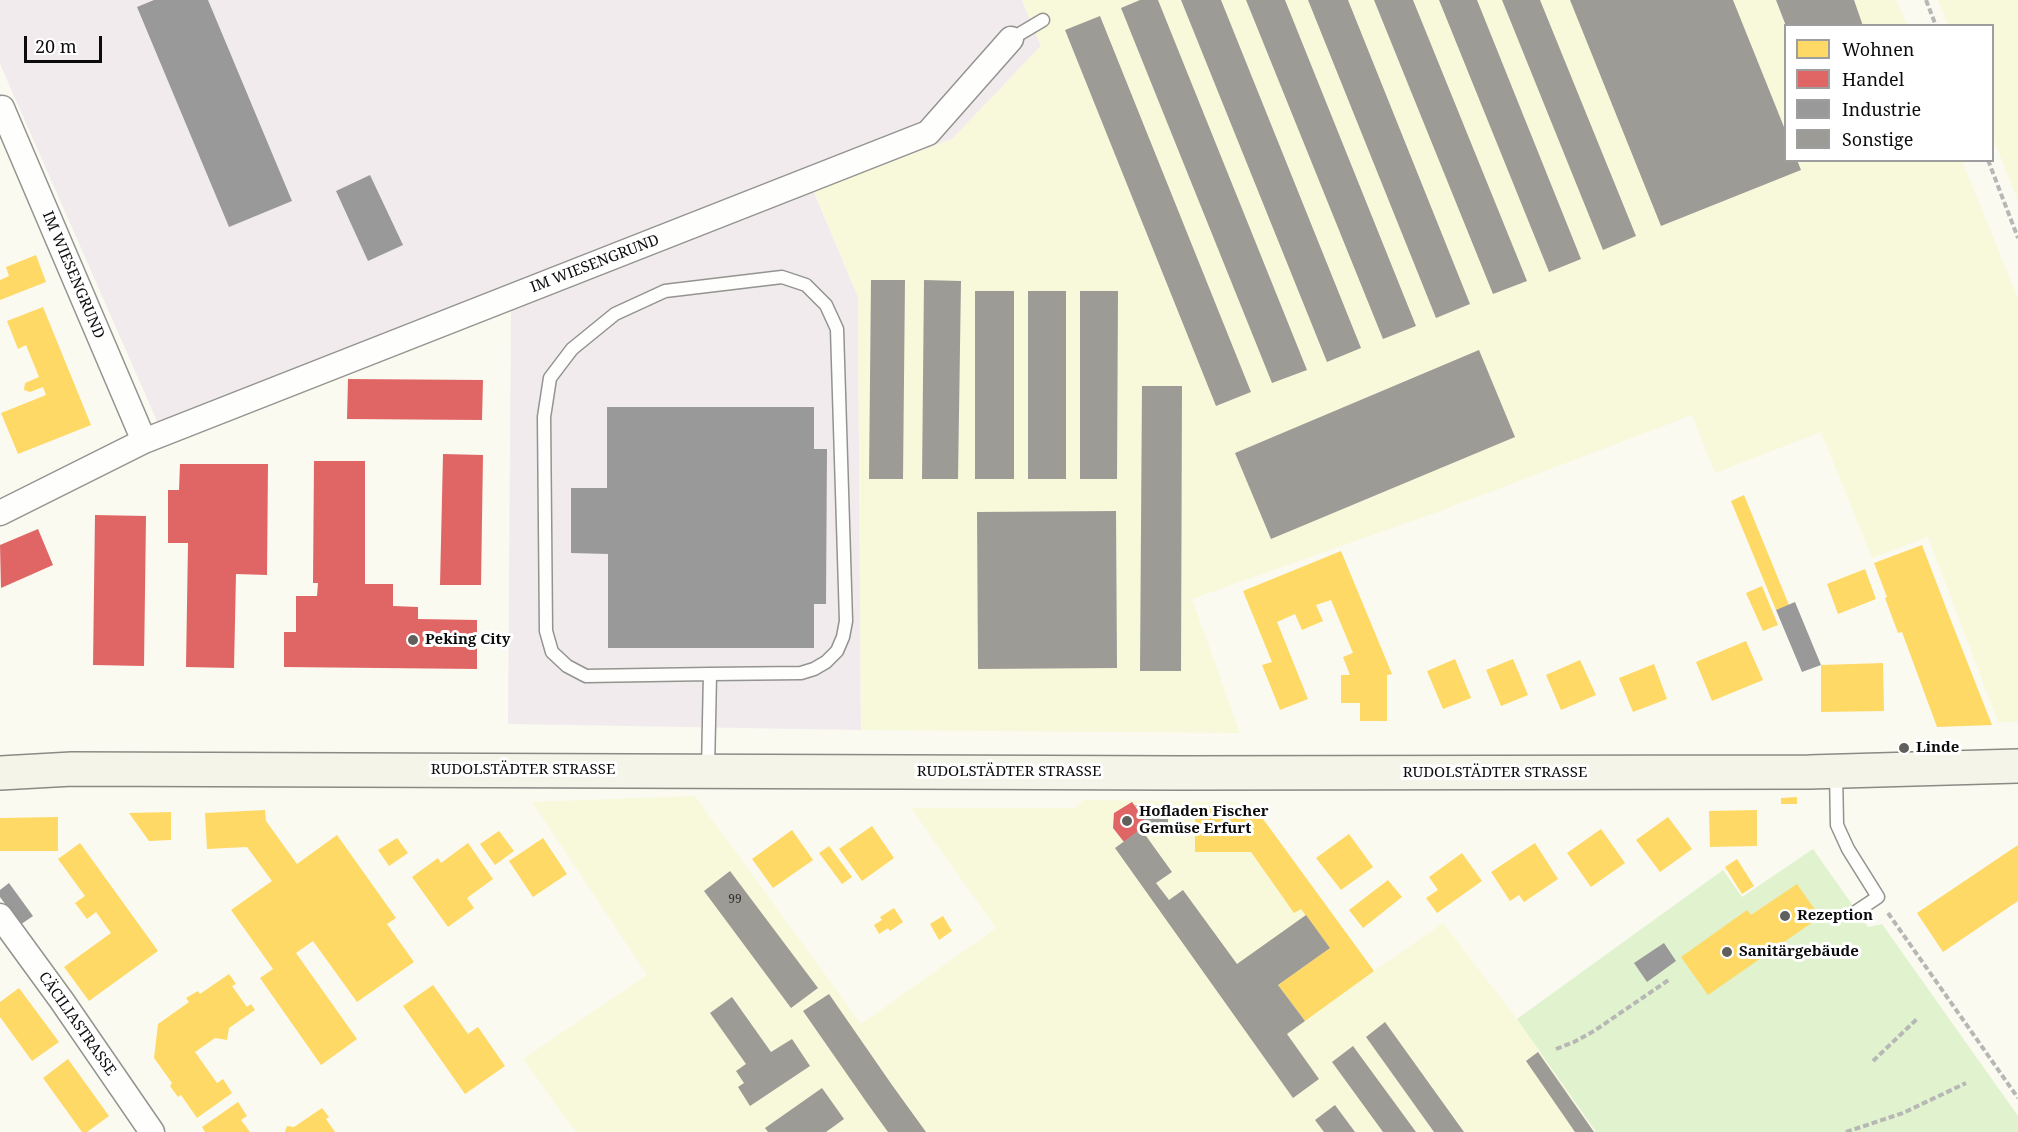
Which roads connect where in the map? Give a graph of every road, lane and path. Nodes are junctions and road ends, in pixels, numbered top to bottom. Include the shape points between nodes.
1 (1926, 0) edge
2 (1043, 20) dead end
3 (1935, 24) edge
4 (1011, 39) joint
5 (1, 107) edge
6 (1989, 162) edge
7 (2018, 238) edge
8 (144, 441) junction
9 (0, 513) edge
10 (710, 674) junction
11 (2018, 766) edge
12 (1836, 771) junction
13 (708, 772) junction
14 (0, 773) edge
15 (1878, 897) junction
16 (1857, 911) dead end
17 (0, 916) edge
18 (1670, 979) dead end
19 (1918, 1018) dead end
20 (1556, 1048) dead end
21 (1873, 1060) dead end
22 (1966, 1083) dead end
23 (2018, 1098) edge
24 (152, 1132) edge
25 (1846, 1132) edge

1 - 3 path
2 - 4 lane
4 - 8 street, IM WIESENGRUND via 928,133
5 - 8 street, IM WIESENGRUND
6 - 7 path
8 - 9 street, IM WIESENGRUND
10 - 10 lane via 801,673 814,669 837,651 846,621 837,329 826,305 806,285 782,277 665,291 615,314 572,349 550,378 544,417 546,632 552,652 586,676
10 - 13 lane
11 - 12 street, RUDOLSTÄDTER STRASSE
12 - 13 street, RUDOLSTÄDTER STRASSE
12 - 15 lane via 1837,825
13 - 14 street, RUDOLSTÄDTER STRASSE via 72,769
15 - 16 lane
15 - 23 path
17 - 24 street, CÄCILIASTRASSE
18 - 20 path via 1594,1031
19 - 21 path
22 - 25 path via 1903,1113

